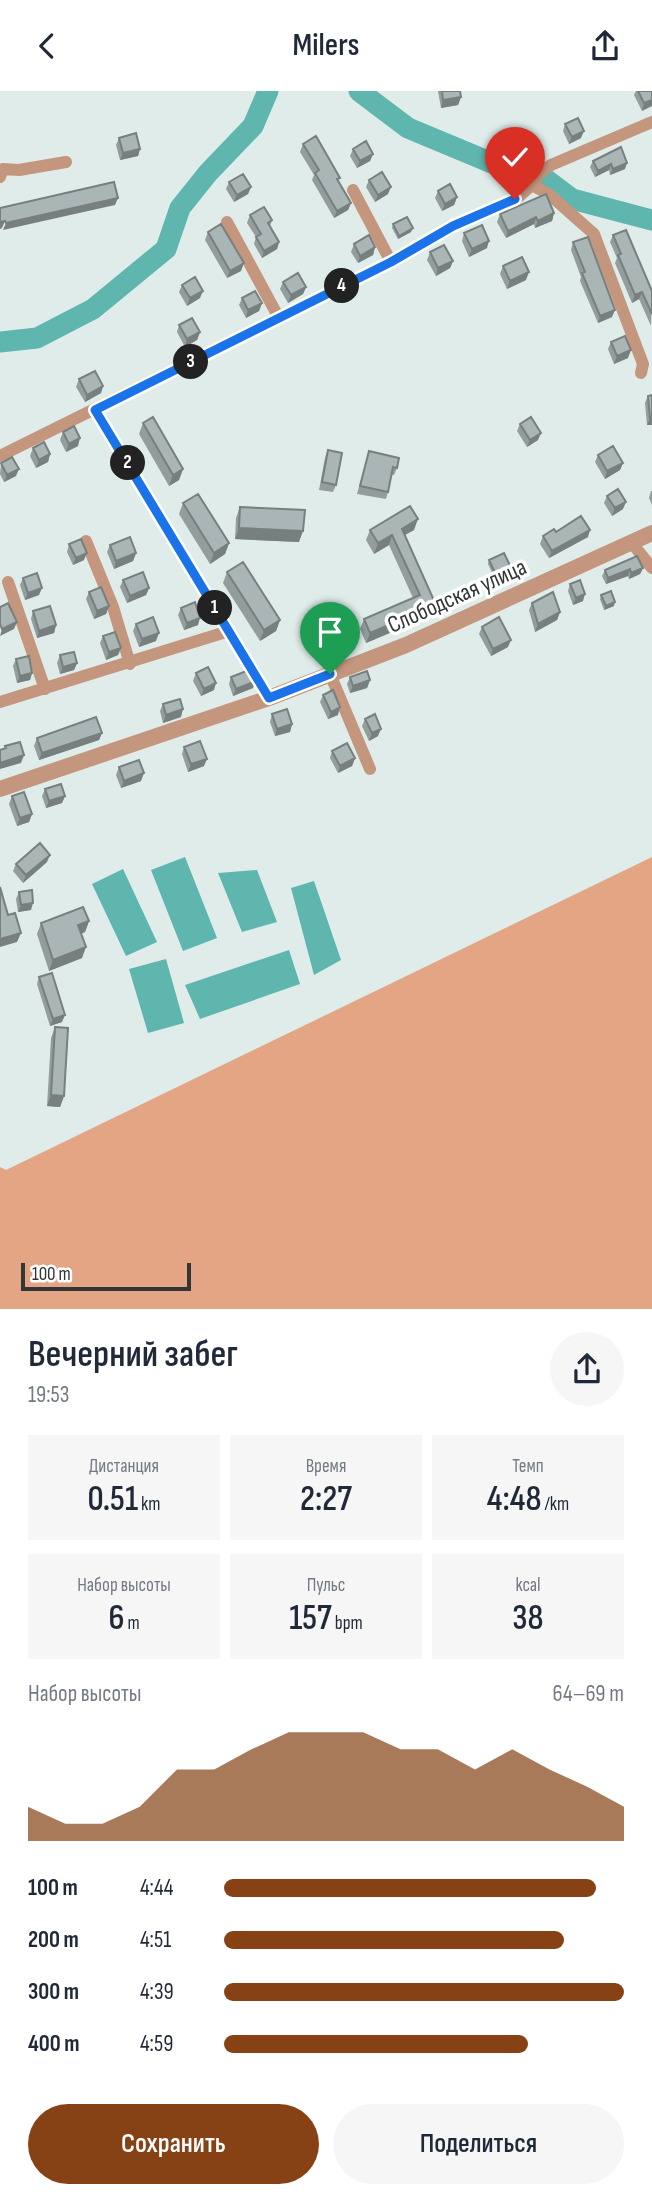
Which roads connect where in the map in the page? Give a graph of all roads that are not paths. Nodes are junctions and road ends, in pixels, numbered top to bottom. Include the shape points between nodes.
1 (652, 122) edge
2 (66, 162) dead end
3 (1, 170) edge
4 (531, 185) junction
5 (353, 190) dead end
6 (227, 222) dead end
7 (391, 262) junction
8 (279, 318) junction
9 (641, 373) dead end
10 (95, 410) junction
11 (0, 456) edge
12 (652, 533) edge
13 (86, 541) dead end
14 (631, 542) junction
15 (652, 568) edge
16 (8, 582) dead end
17 (229, 631) junction
18 (130, 664) junction
19 (330, 674) junction
20 (45, 689) junction
21 (269, 698) junction
22 (0, 702) edge
23 (370, 769) dead end
24 (0, 789) edge

1 - 4 street via 551,165
2 - 3 street
4 - 7 street via 515,199 453,226
4 - 9 street via 550,195 594,234 643,364
5 - 7 street
6 - 8 street
7 - 8 street
8 - 10 street
10 - 11 street
10 - 17 street
12 - 14 street, Слободская улица
13 - 18 street
14 - 15 street
14 - 19 street, Слободская улица via 406,645
16 - 20 street
17 - 18 street
17 - 21 street
18 - 20 street
19 - 21 street, Слободская улица
19 - 23 street
20 - 22 street
21 - 24 street, Слободская улица

